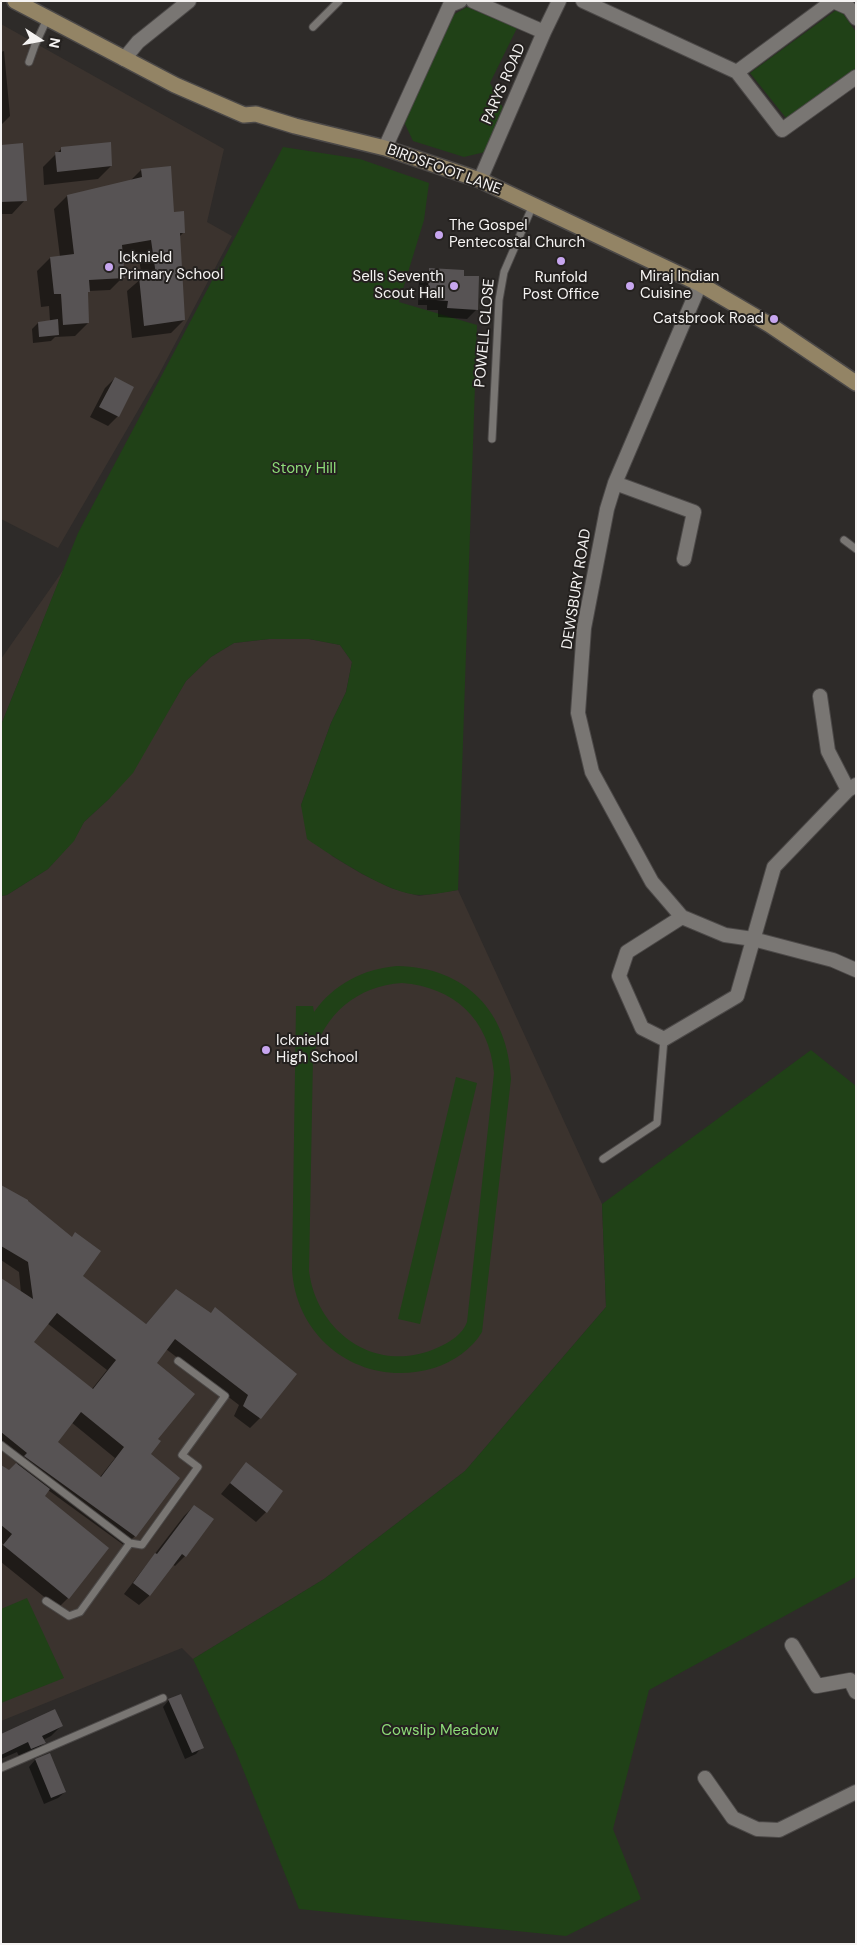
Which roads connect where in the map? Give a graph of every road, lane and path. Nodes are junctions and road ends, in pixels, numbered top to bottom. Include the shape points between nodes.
1 (15, 1) edge
2 (189, 1) edge
3 (339, 1) edge
4 (460, 1) edge
5 (473, 1) edge
6 (559, 1) edge
7 (583, 1) edge
8 (856, 18) edge
9 (47, 19) junction
10 (312, 27) dead end
11 (544, 32) junction
12 (124, 59) junction
13 (29, 62) dead end
14 (737, 72) junction
15 (856, 77) edge
16 (385, 148) junction
17 (480, 180) junction
18 (533, 205) junction
19 (700, 284) junction
20 (856, 383) edge
21 (492, 439) dead end
22 (615, 483) junction
23 (844, 540) dead end
24 (856, 549) edge
25 (684, 559) dead end
26 (820, 696) dead end
27 (852, 788) edge
28 (682, 917) junction
29 (754, 939) junction
30 (856, 970) edge
31 (664, 1039) junction
32 (603, 1159) dead end
33 (178, 1361) dead end
34 (1, 1445) edge
35 (130, 1543) junction
36 (46, 1601) dead end
37 (792, 1645) dead end
38 (854, 1683) edge
39 (164, 1698) dead end
40 (1, 1768) edge
41 (705, 1778) dead end
42 (856, 1792) edge

1 - 9 street, BIRDSFOOT LANE
2 - 12 street via 138,42
3 - 10 lane
4 - 16 street via 450,5
5 - 11 street
6 - 11 street, PARYS ROAD
7 - 14 street
8 - 14 street via 848,8 833,2
9 - 12 street, BIRDSFOOT LANE
9 - 13 lane
11 - 17 street, PARYS ROAD
12 - 16 street, BIRDSFOOT LANE via 244,115 256,114
14 - 15 street via 782,130
16 - 17 street, BIRDSFOOT LANE
17 - 18 street, BIRDSFOOT LANE
18 - 19 street, BIRDSFOOT LANE
18 - 21 lane, POWELL CLOSE via 504,272 498,300
19 - 20 street, BIRDSFOOT LANE via 770,325
19 - 22 street, DEWSBURY ROAD
22 - 25 street via 694,512
22 - 28 street, DEWSBURY ROAD via 584,628 578,713 592,772 652,882
23 - 24 lane
26 - 27 street via 828,751
27 - 29 street via 774,867
28 - 29 street, DEWSBURY ROAD via 725,936
28 - 31 street via 627,952 619,976 642,1028
29 - 30 street, DEWSBURY ROAD via 833,960
29 - 31 street via 736,996
31 - 32 lane via 657,1123
33 - 35 lane via 225,1396 182,1455 198,1467 142,1545
34 - 35 lane
35 - 36 lane via 80,1612 69,1616
37 - 38 street via 817,1686
39 - 40 lane
41 - 42 street via 733,1818 757,1828 779,1830

